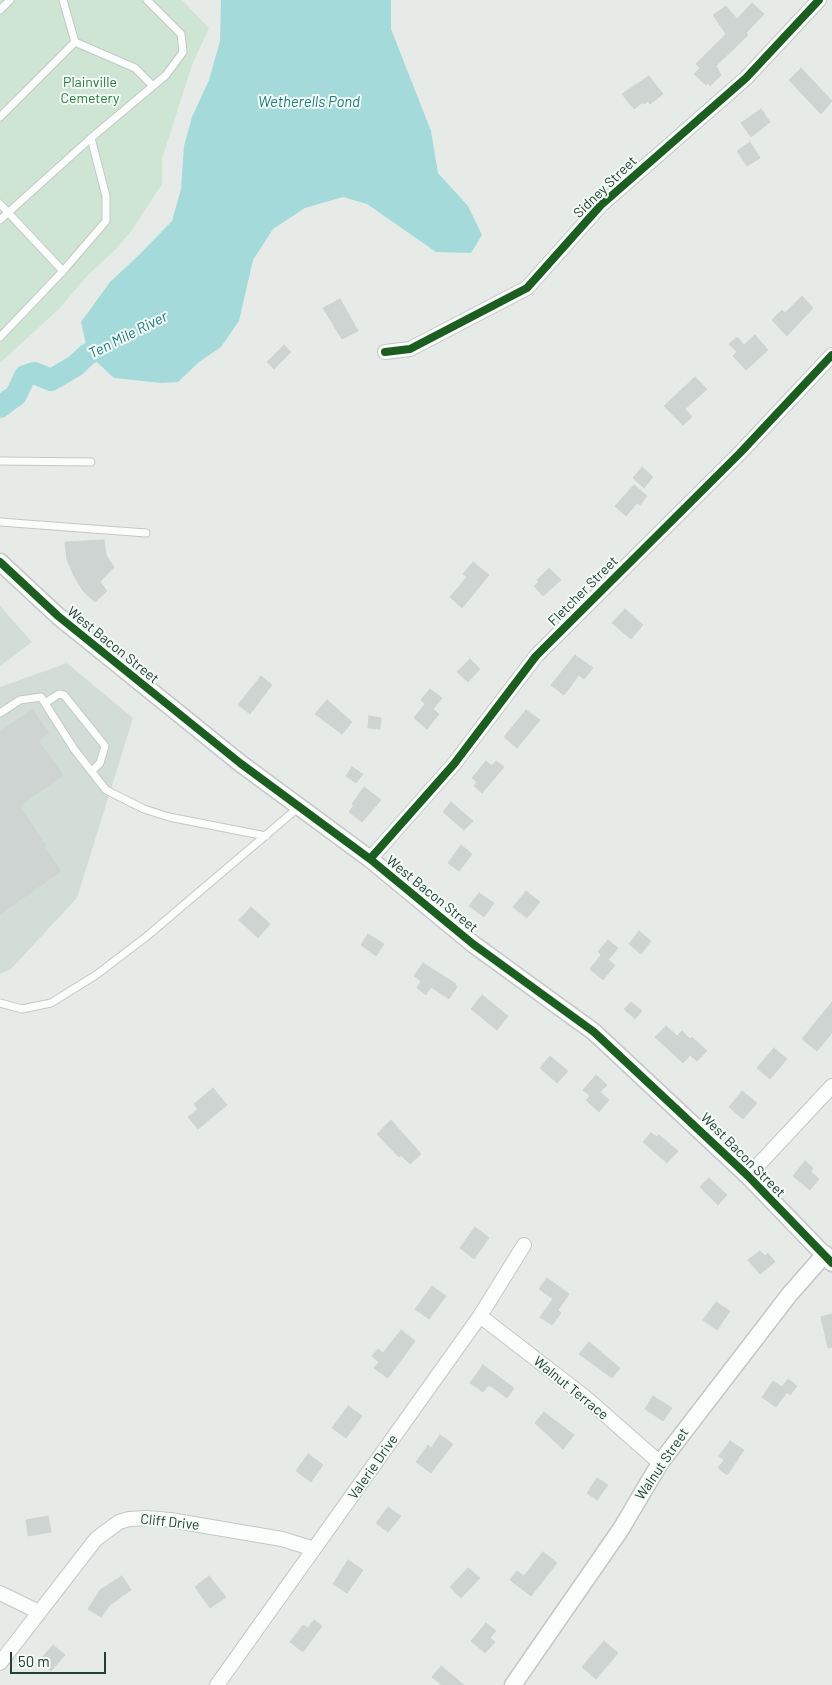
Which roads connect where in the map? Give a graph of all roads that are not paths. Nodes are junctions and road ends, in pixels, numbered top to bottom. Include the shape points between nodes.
1 (10, 0) edge
2 (62, 0) edge
3 (147, 0) edge
4 (819, 0) edge
5 (0, 10) edge
6 (75, 42) junction
7 (153, 86) junction
8 (0, 116) edge
9 (91, 138) junction
10 (0, 204) edge
11 (8, 212) junction
12 (0, 220) edge
13 (63, 271) junction
14 (0, 337) edge
15 (385, 352) dead end
16 (832, 355) edge
17 (0, 461) edge
18 (91, 462) dead end
19 (0, 522) edge
20 (146, 533) dead end
21 (0, 562) edge
22 (45, 703) junction
23 (0, 713) edge
24 (92, 771) junction
25 (299, 807) junction
26 (266, 836) junction
27 (370, 859) junction
28 (0, 1003) edge
29 (832, 1086) edge
30 (748, 1176) junction
31 (524, 1245) dead end
32 (828, 1258) edge
33 (480, 1316) junction
34 (660, 1463) junction
35 (314, 1549) junction
36 (0, 1593) edge
37 (39, 1612) junction
38 (0, 1663) edge
39 (217, 1685) edge
40 (513, 1685) edge

1 - 5 lane
2 - 6 lane
3 - 7 lane via 182,34 183,52
4 - 15 street, Sidney Street via 746,78 601,205 527,288 410,349
6 - 7 lane via 135,68
6 - 8 lane
7 - 9 lane
9 - 11 lane
9 - 13 lane via 106,196 106,221
10 - 11 lane
11 - 12 lane
11 - 13 lane
13 - 14 lane
16 - 27 street, Fletcher Street via 740,453 536,656 454,764
17 - 18 lane
19 - 20 lane
21 - 25 street, West Bacon Street via 58,616
22 - 23 lane via 41,696 20,700
22 - 24 lane
22 - 24 lane via 59,694 64,695 105,746 100,763
24 - 26 lane via 106,790 144,809
25 - 26 lane
25 - 27 street, West Bacon Street
26 - 28 lane via 146,937 66,994 51,1003 22,1009
27 - 30 street, West Bacon Street via 473,944 594,1032
29 - 30 street
30 - 32 street, West Bacon Street
31 - 33 street, Valerie Drive
32 - 34 street, Walnut Street via 789,1294
33 - 34 street, Walnut Terrace via 585,1397
33 - 35 street, Valerie Drive
34 - 40 street, Walnut Street via 620,1528
35 - 37 street, Cliff Drive via 282,1539 180,1522 129,1519 119,1522 96,1540
35 - 39 street, Valerie Drive
36 - 37 street
37 - 38 street, Cliff Drive

